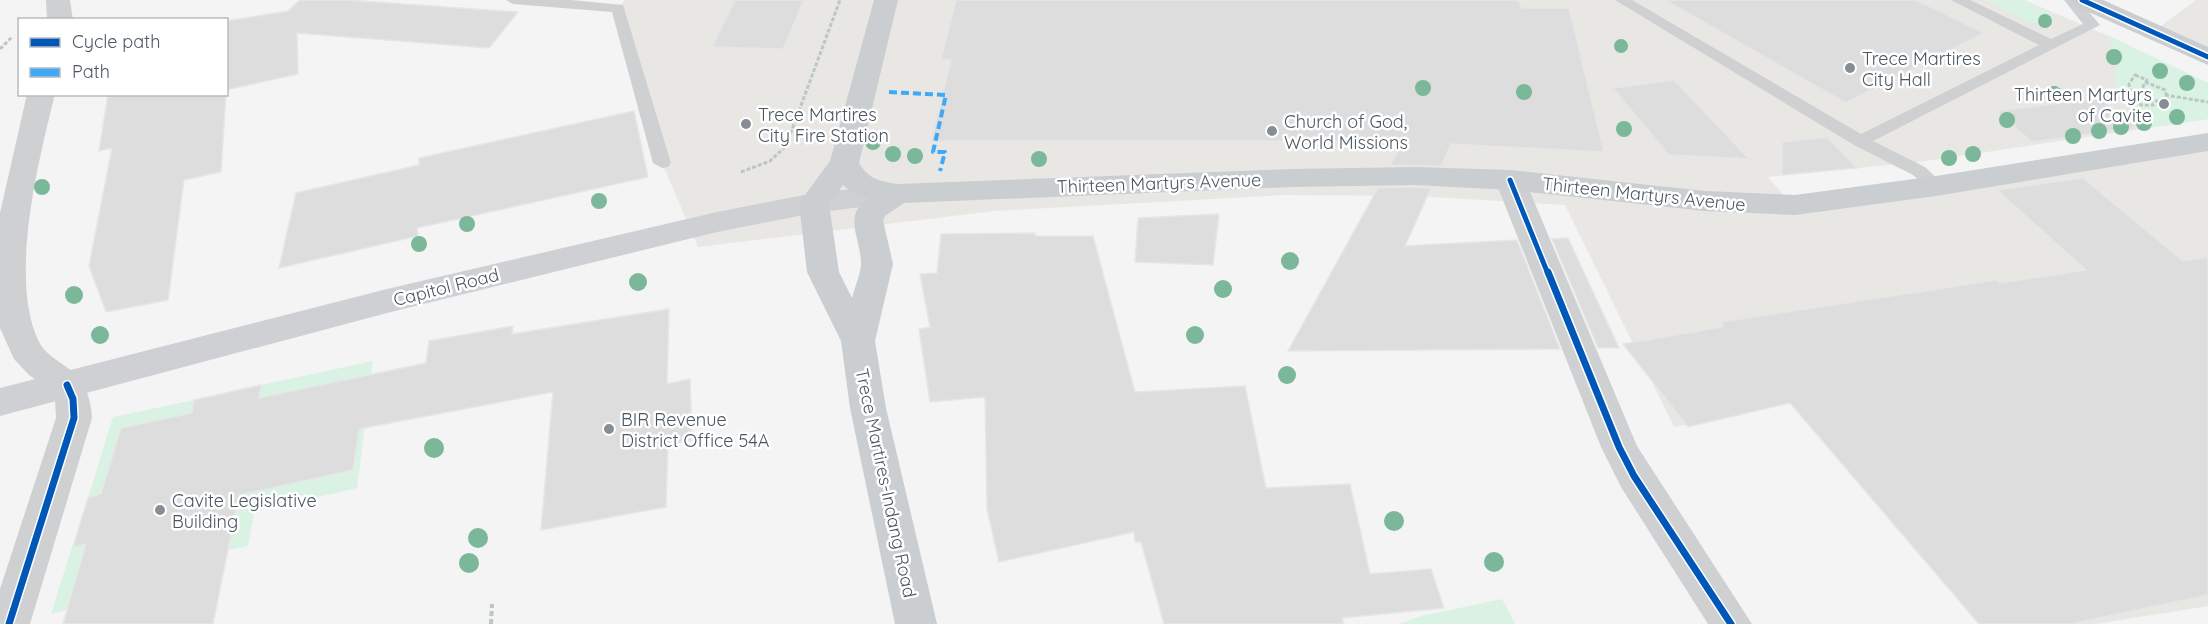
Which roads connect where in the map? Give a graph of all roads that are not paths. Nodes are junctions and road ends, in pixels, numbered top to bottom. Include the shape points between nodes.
1 (58, 0) edge
2 (513, 0) edge
3 (885, 0) edge
4 (1622, 0) edge
5 (1958, 0) edge
6 (2071, 0) edge
7 (2082, 0) edge
8 (621, 4) edge
9 (60, 18) edge
10 (2051, 45) junction
11 (2208, 57) edge
12 (40, 96) edge
13 (1860, 141) junction
14 (2208, 142) edge
15 (662, 163) dead end
16 (844, 163) junction
17 (1510, 180) junction
18 (1936, 186) junction
19 (897, 194) junction
20 (814, 203) junction
21 (858, 341) junction
22 (67, 385) junction
23 (0, 402) edge
24 (9, 624) edge
25 (916, 624) edge
26 (1731, 624) edge

1 - 9 street
2 - 8 lane
3 - 16 main road
4 - 13 lane
5 - 10 lane
6 - 10 lane via 2092,25
7 - 11 main road
8 - 15 lane
10 - 13 lane
12 - 22 street via 9,223 7,284 10,309 26,350
13 - 18 lane via 1919,171
14 - 18 main road, Thirteen Martyrs Avenue
16 - 19 main road via 851,178 863,188
16 - 20 main road
17 - 18 main road, Thirteen Martyrs Avenue via 1776,206 1813,205
17 - 19 main road, Thirteen Martyrs Avenue via 1415,176 1302,178
17 - 26 street via 1619,447
19 - 20 main road, Capitol Road
19 - 21 main road, Trece Martires-Indang Road via 873,209 868,220 877,264
20 - 21 main road, Trece Martires-Indang Road via 823,272
20 - 22 main road, Capitol Road via 717,222 387,301
21 - 25 main road, Trece Martires-Indang Road via 868,408
22 - 23 main road, Capitol Road
22 - 24 street via 74,399 74,418

